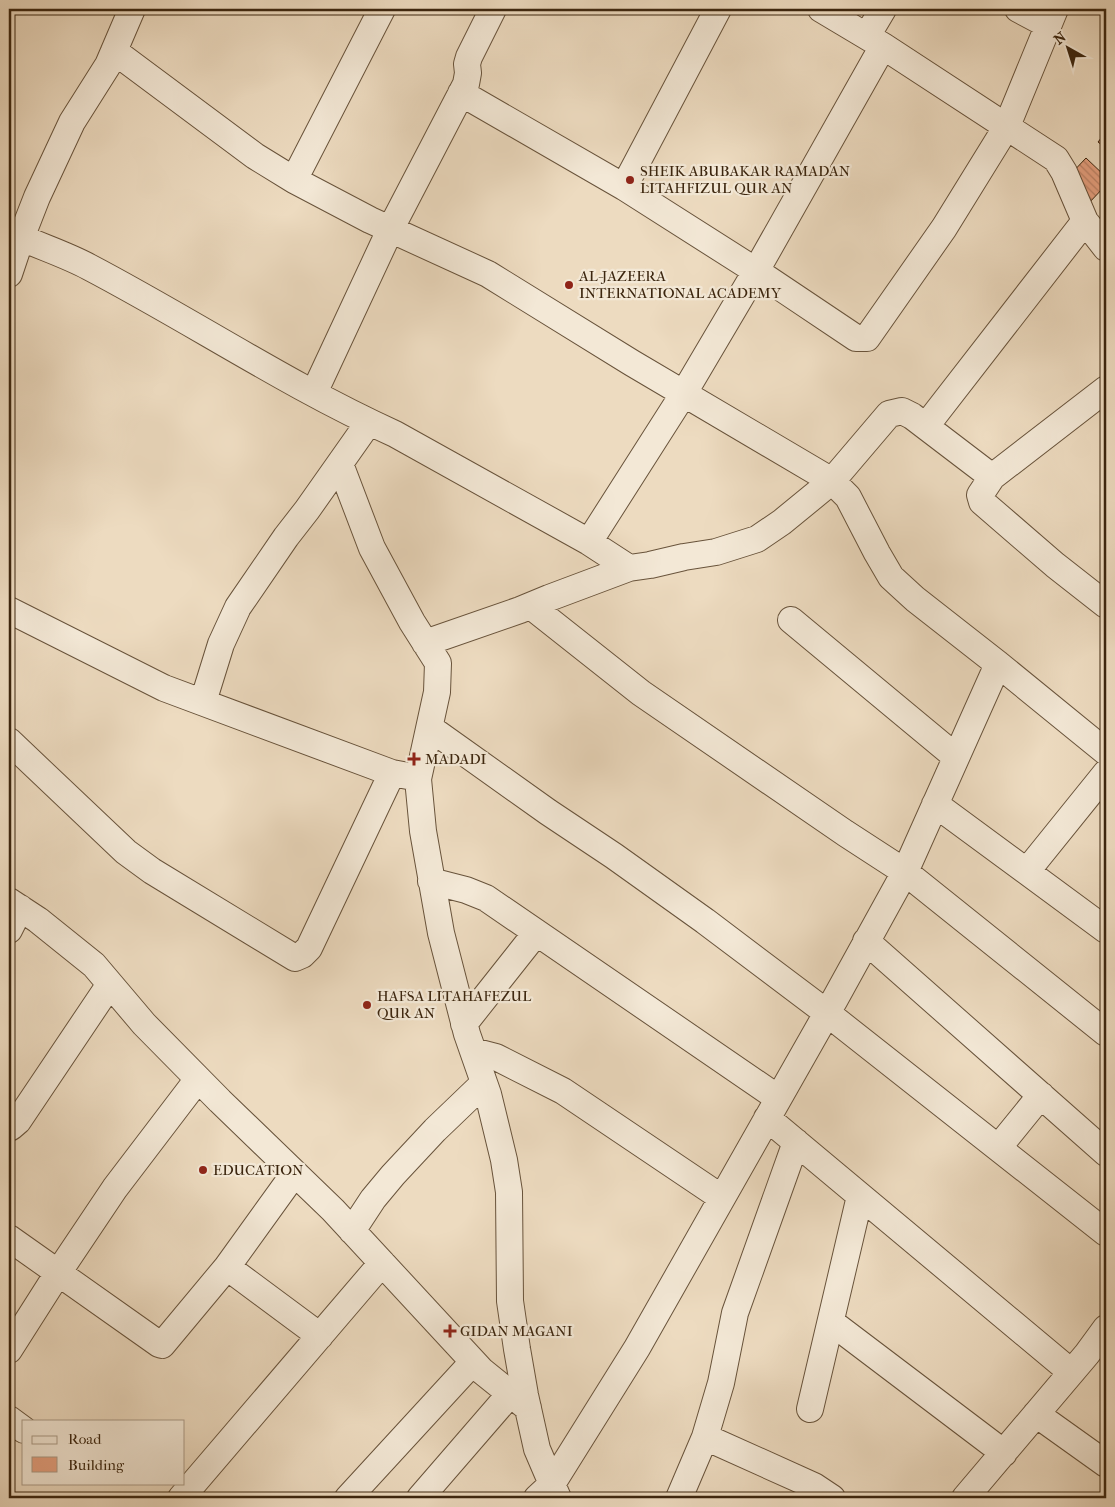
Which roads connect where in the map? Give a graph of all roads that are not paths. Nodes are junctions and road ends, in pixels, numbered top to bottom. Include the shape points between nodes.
1 (132, 9) edge
2 (382, 9) edge
3 (493, 9) edge
4 (718, 9) edge
5 (821, 9) edge
6 (884, 9) edge
7 (1018, 9) edge
8 (1052, 17) edge
9 (875, 41) junction
10 (114, 51) junction
11 (461, 93) junction
12 (1007, 126) junction
13 (294, 180) junction
14 (624, 187) junction
15 (1085, 221) junction
16 (390, 230) junction
17 (15, 235) edge
18 (1106, 248) edge
19 (756, 271) junction
20 (9, 274) edge
21 (1106, 389) edge
22 (314, 393) junction
23 (684, 393) junction
24 (369, 422) junction
25 (926, 426) junction
26 (340, 464) junction
27 (992, 477) junction
28 (832, 481) junction
29 (589, 542) junction
30 (629, 568) junction
31 (1106, 605) edge
32 (531, 606) junction
33 (9, 610) edge
34 (791, 620) dead end
35 (425, 643) junction
36 (998, 664) junction
37 (203, 702) junction
38 (430, 728) junction
39 (9, 741) edge
40 (1106, 752) edge
41 (956, 757) junction
42 (392, 773) junction
43 (1106, 773) edge
44 (418, 778) junction
45 (935, 804) junction
46 (1027, 871) junction
47 (905, 872) junction
48 (431, 881) junction
49 (13, 913) edge
50 (1106, 930) edge
51 (536, 933) junction
52 (866, 942) junction
53 (110, 984) junction
54 (826, 1013) junction
55 (464, 1024) junction
56 (1106, 1033) edge
57 (473, 1050) junction
58 (198, 1080) junction
59 (484, 1083) junction
60 (1041, 1095) junction
61 (772, 1108) junction
62 (9, 1126) edge
63 (796, 1142) junction
64 (998, 1148) junction
65 (1106, 1153) edge
66 (294, 1174) junction
67 (860, 1196) junction
68 (722, 1198) junction
69 (352, 1231) junction
70 (1106, 1233) edge
71 (9, 1238) edge
72 (382, 1263) junction
73 (227, 1267) junction
74 (58, 1272) junction
75 (831, 1322) junction
76 (1106, 1328) edge
77 (320, 1336) junction
78 (9, 1350) edge
79 (473, 1362) junction
80 (1071, 1372) junction
81 (519, 1401) junction
82 (810, 1410) dead end
83 (1036, 1414) junction
84 (9, 1419) edge
85 (22, 1429) edge
86 (705, 1437) junction
87 (1004, 1452) junction
88 (1106, 1464) edge
89 (549, 1494) edge
90 (181, 1498) edge
91 (348, 1498) edge
92 (420, 1498) edge
93 (679, 1498) edge
94 (832, 1498) edge
95 (965, 1498) edge

1 - 10 street
2 - 13 street
3 - 11 street via 468,57 466,84
4 - 14 street
5 - 9 street
6 - 9 street
7 - 8 street
8 - 12 street
9 - 12 street
9 - 19 street
10 - 13 street via 255,156
10 - 17 street via 72,122 37,197
11 - 14 street
11 - 16 street
12 - 15 street via 1056,159
12 - 19 street via 944,228 867,338 856,338
13 - 16 street
14 - 19 street
15 - 18 street
15 - 25 street
16 - 22 street
16 - 23 street via 488,274
17 - 20 street
17 - 22 street via 87,266
19 - 23 street
21 - 27 street
22 - 24 street
23 - 28 street
23 - 29 street
24 - 26 street
24 - 29 street
25 - 27 street
25 - 28 street via 902,412 889,414
26 - 35 street via 372,548
26 - 37 street via 238,607
27 - 31 street via 980,495 982,502
28 - 30 street via 757,539 716,552
28 - 36 street via 848,497 891,577
29 - 30 street
30 - 32 street
32 - 35 street
32 - 47 street via 641,693
33 - 37 street via 164,688
34 - 41 street
35 - 38 street via 438,663 437,692
36 - 40 street
36 - 41 street
37 - 42 street
38 - 44 street
38 - 54 street via 698,916
39 - 42 street via 126,852 296,958 309,948
41 - 45 street
42 - 44 street
43 - 46 street
44 - 48 street
45 - 46 street
45 - 47 street
46 - 50 street
47 - 52 street
47 - 56 street
48 - 51 street via 486,898
48 - 55 street
49 - 53 street via 38,920 94,965
51 - 55 street
51 - 61 street
52 - 54 street
52 - 60 street
53 - 58 street
53 - 62 street via 18,1122
54 - 61 street
54 - 64 street
55 - 57 street
57 - 59 street
57 - 68 street via 563,1091
58 - 66 street
58 - 74 street via 115,1188
59 - 69 street via 393,1175
59 - 81 street via 509,1192 510,1301 517,1349
60 - 64 street
60 - 65 street
61 - 63 street
61 - 68 street
63 - 67 street
63 - 86 street via 735,1313 721,1383
64 - 70 street
66 - 69 street
66 - 73 street
67 - 75 street
67 - 80 street
68 - 89 street
69 - 72 street
71 - 74 street
72 - 77 street
72 - 79 street
73 - 74 street via 162,1345
73 - 77 street
74 - 78 street
75 - 82 street
75 - 87 street
76 - 80 street
77 - 90 street
79 - 81 street
79 - 91 street
80 - 83 street
81 - 89 street via 537,1448
81 - 92 street
83 - 87 street
83 - 88 street
84 - 85 street
86 - 93 street
86 - 94 street via 814,1486
87 - 95 street

